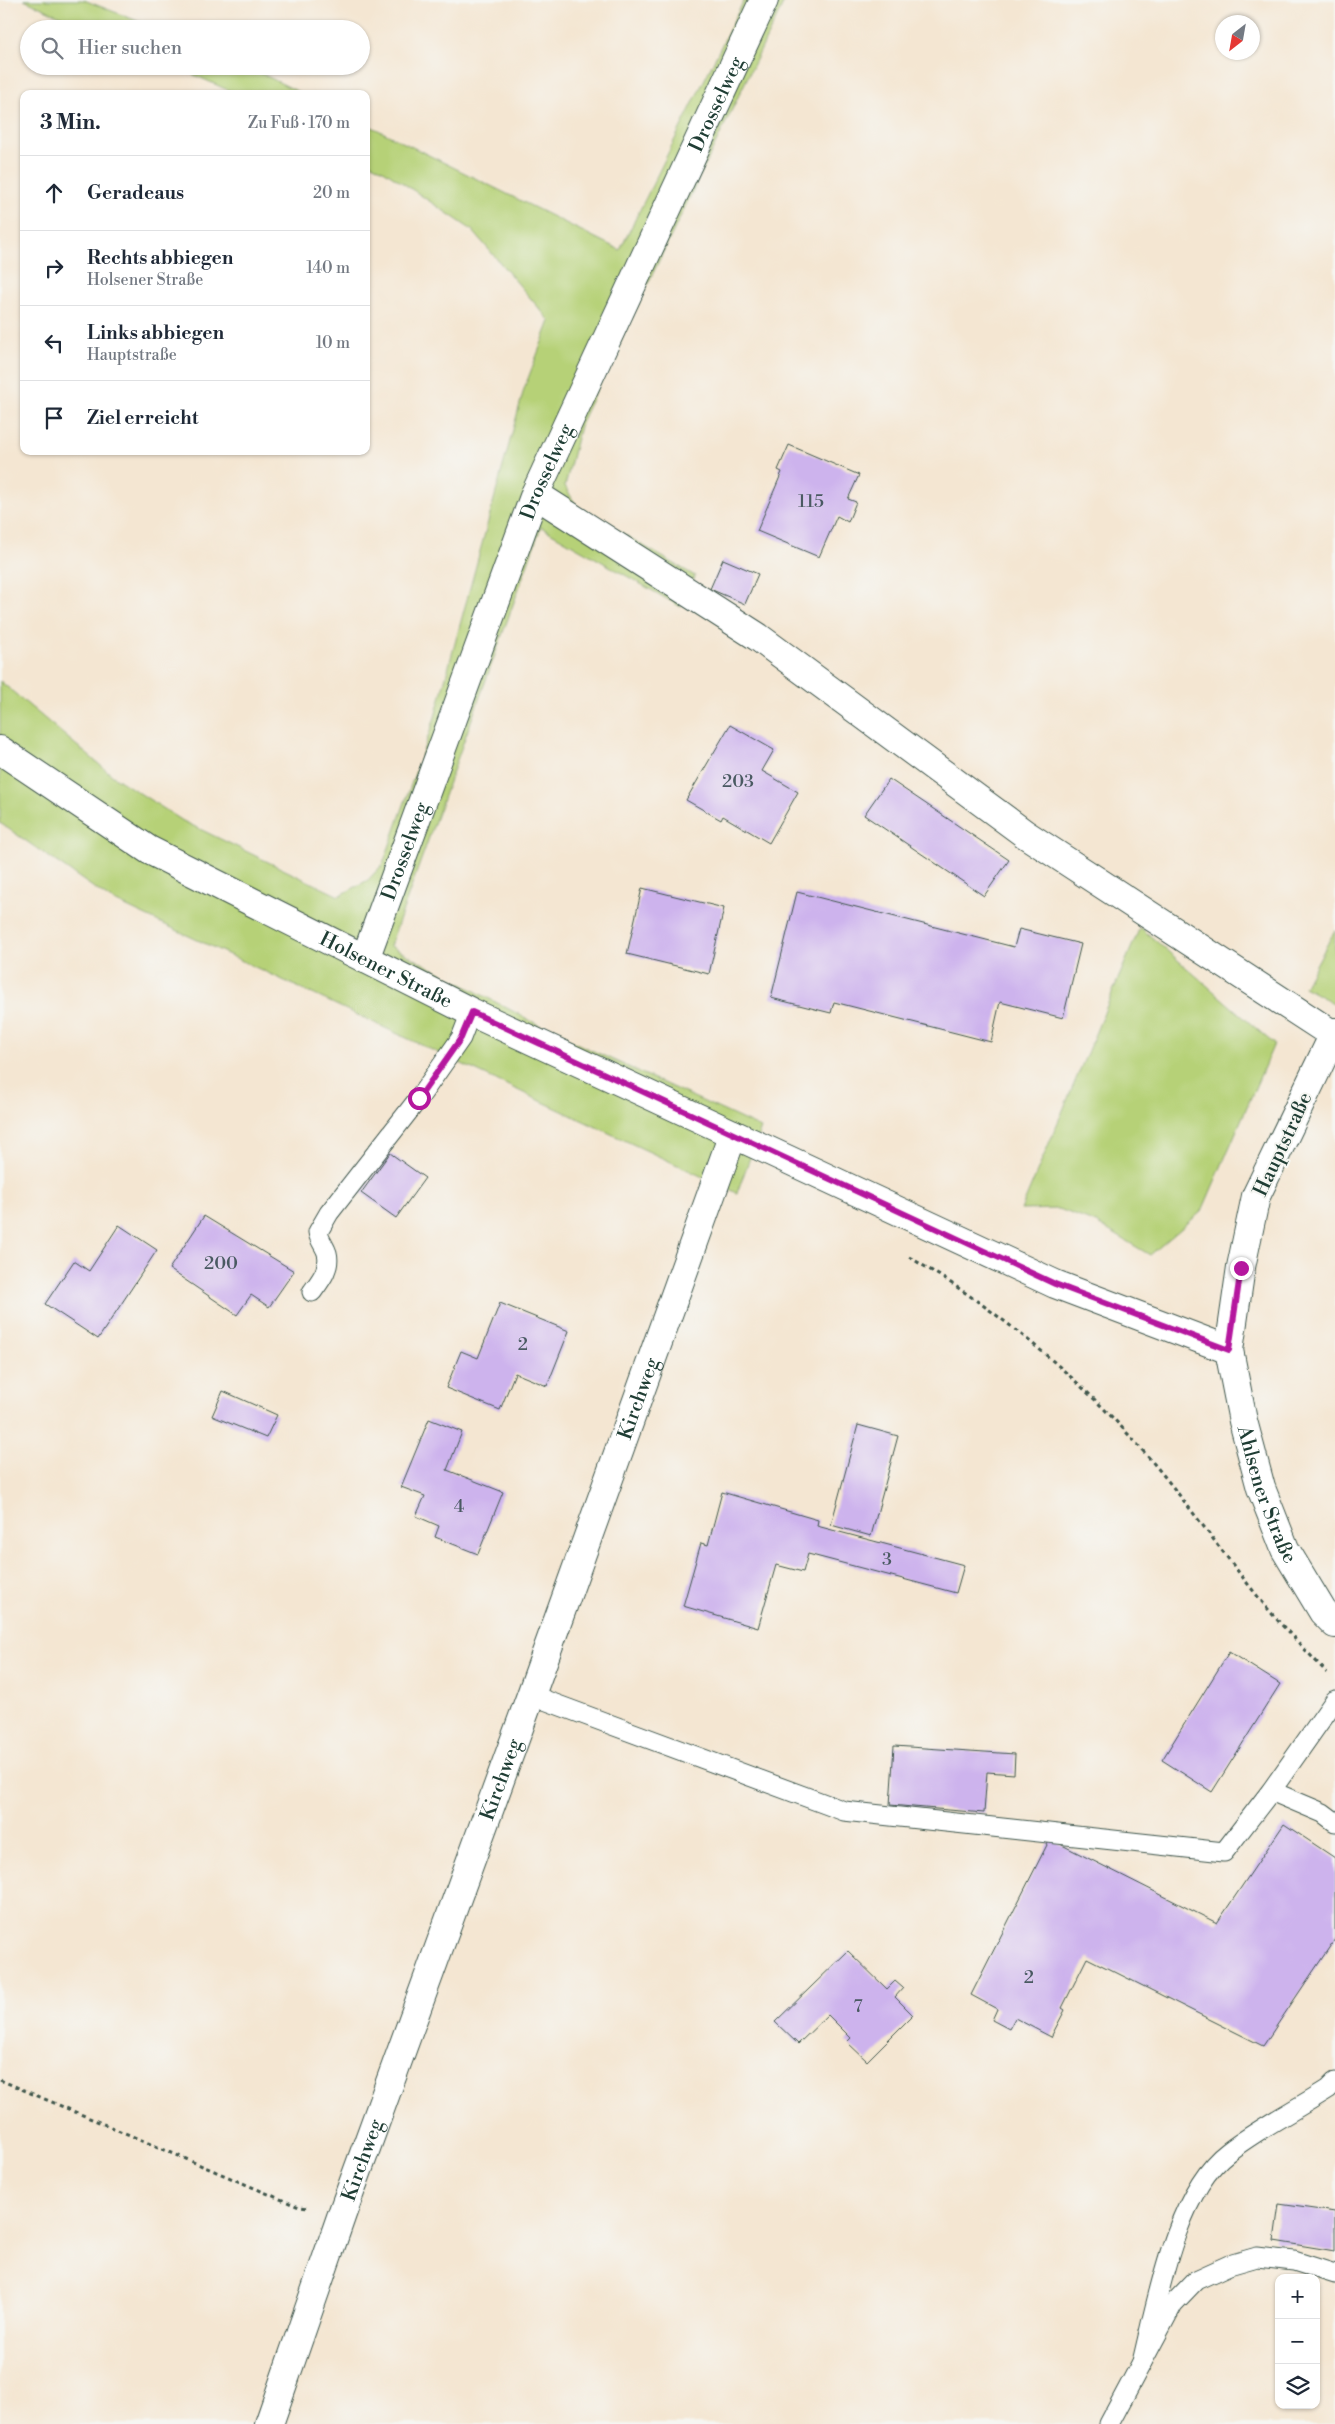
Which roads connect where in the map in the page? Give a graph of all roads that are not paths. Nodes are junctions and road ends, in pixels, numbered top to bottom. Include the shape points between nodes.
1 (764, 0) edge
2 (535, 494) junction
3 (0, 750) edge
4 (365, 959) junction
5 (472, 1012) junction
6 (1334, 1034) edge
7 (732, 1134) junction
8 (312, 1292) dead end
9 (1229, 1350) junction
10 (1335, 1624) edge
11 (531, 1695) junction
12 (1335, 1700) edge
13 (1271, 1791) junction
14 (1335, 1822) edge
15 (1335, 2082) edge
16 (1335, 2274) edge
17 (1142, 2362) junction
18 (269, 2424) edge
19 (1109, 2424) edge

1 - 2 street, Drosselweg
2 - 4 street, Drosselweg
2 - 6 street via 758,637 1024,834
3 - 4 street, Holsener Straße via 149,850
4 - 5 street, Holsener Straße
5 - 7 street, Holsener Straße
5 - 8 lane via 461,1038 318,1232 328,1261 325,1274
6 - 9 street, Hauptstraße via 1256,1196
7 - 9 street, Holsener Straße via 1055,1284
7 - 11 street, Kirchweg
9 - 10 street, Ahlsener Straße via 1242,1421 1261,1488 1285,1549 1323,1612
11 - 13 lane via 844,1811 1224,1852
11 - 18 street, Kirchweg
12 - 13 lane
13 - 14 lane via 1323,1813
15 - 17 lane via 1228,2152 1200,2180 1169,2252
16 - 17 lane via 1294,2261 1257,2257 1196,2280 1172,2304
17 - 19 lane

